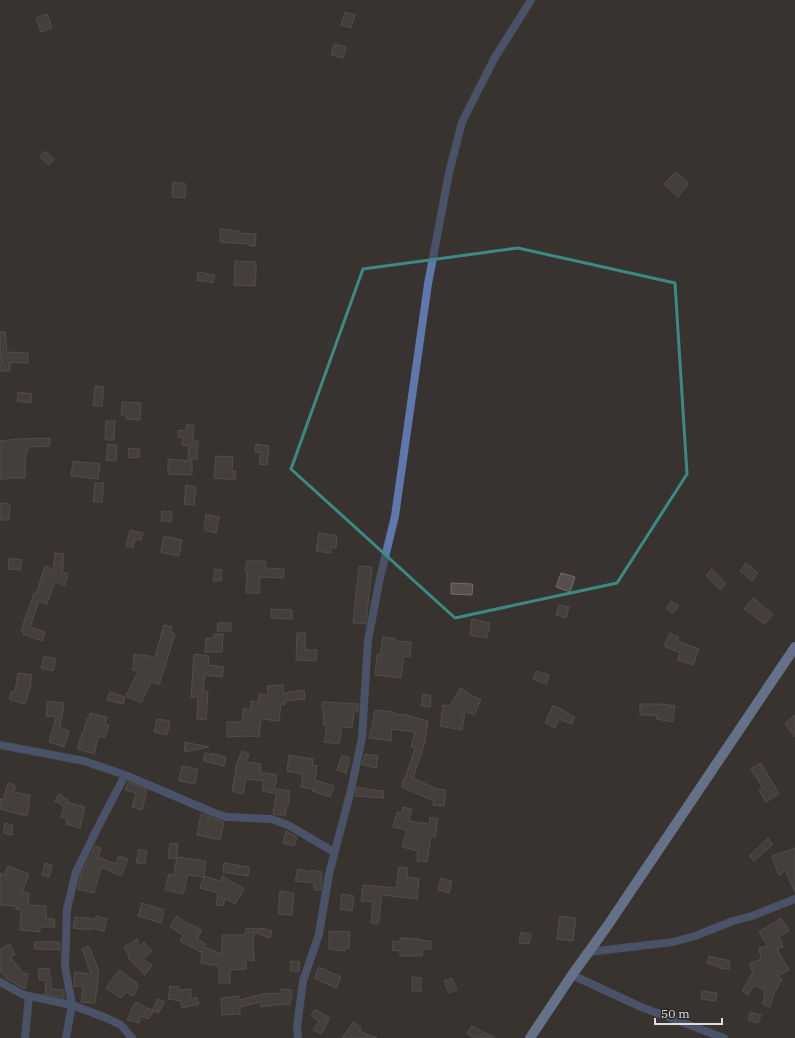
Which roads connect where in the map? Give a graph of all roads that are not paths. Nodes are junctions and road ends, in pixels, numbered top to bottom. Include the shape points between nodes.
1 (531, 0) edge
2 (795, 647) edge
3 (0, 745) edge
4 (125, 775) junction
5 (334, 852) junction
6 (795, 899) edge
7 (589, 952) junction
8 (572, 975) junction
9 (0, 982) edge
10 (29, 996) junction
11 (72, 1005) junction
12 (25, 1038) edge
13 (66, 1038) edge
14 (132, 1038) edge
15 (298, 1038) edge
16 (530, 1038) edge
17 (724, 1038) edge

1 - 5 street via 494,59 462,122 449,173 428,284 395,516 368,640 362,738
2 - 7 main road
3 - 4 street via 84,761
4 - 5 street via 226,817 271,819 288,825
4 - 11 street via 76,872 67,909 65,966
5 - 15 street via 319,934 303,981
6 - 7 street via 673,942
7 - 8 main road
8 - 16 main road
8 - 17 street via 641,1006
9 - 10 street
10 - 11 street
10 - 12 street
11 - 13 street
11 - 14 street via 121,1025

